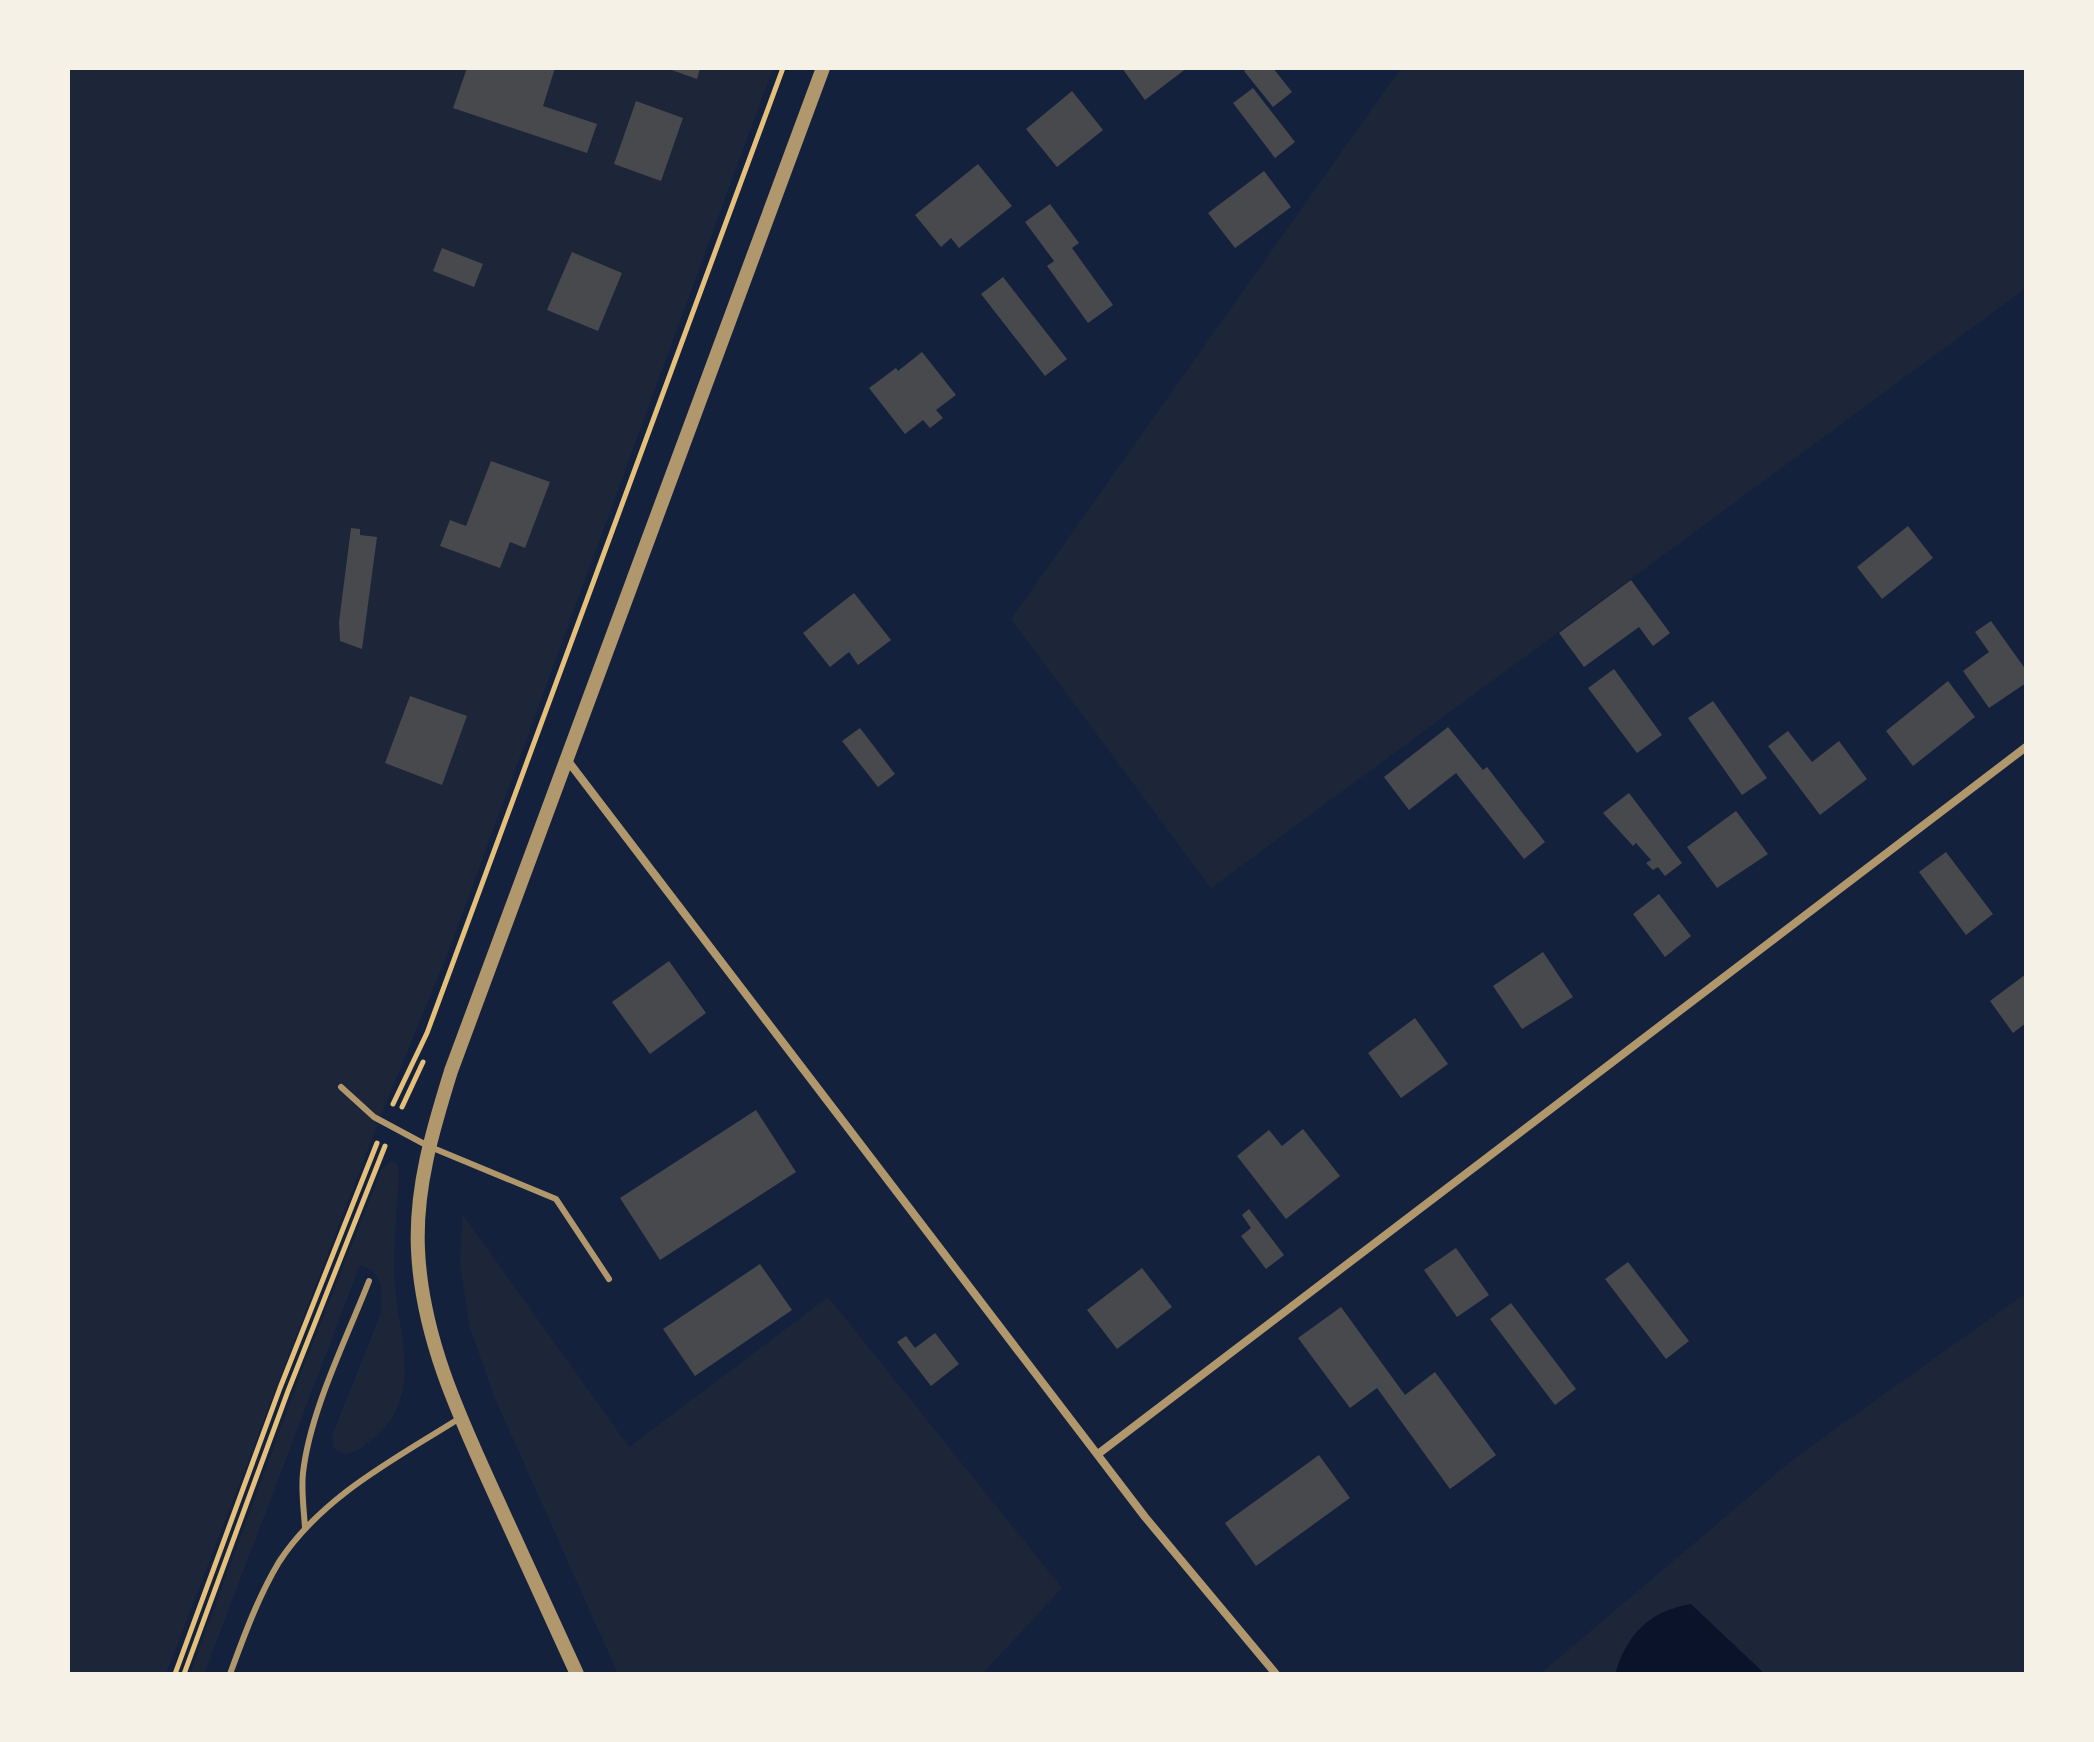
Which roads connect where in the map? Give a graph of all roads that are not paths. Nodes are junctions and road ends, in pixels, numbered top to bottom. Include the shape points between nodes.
1 (823, 68) edge
2 (2026, 747) edge
3 (568, 761) junction
4 (341, 1087) dead end
5 (428, 1146) junction
6 (609, 1279) dead end
7 (369, 1281) dead end
8 (460, 1418) junction
9 (1098, 1454) junction
10 (305, 1528) junction
11 (230, 1674) edge
12 (577, 1674) edge
13 (1276, 1674) edge

1 - 3 street
2 - 9 street
3 - 5 street via 451,1071
3 - 9 street
4 - 5 lane via 374,1117
5 - 6 lane via 556,1199
5 - 8 street via 417,1247 423,1302
7 - 10 lane via 308,1446
8 - 10 lane via 335,1500
8 - 12 street
9 - 13 street
10 - 11 lane via 260,1598

